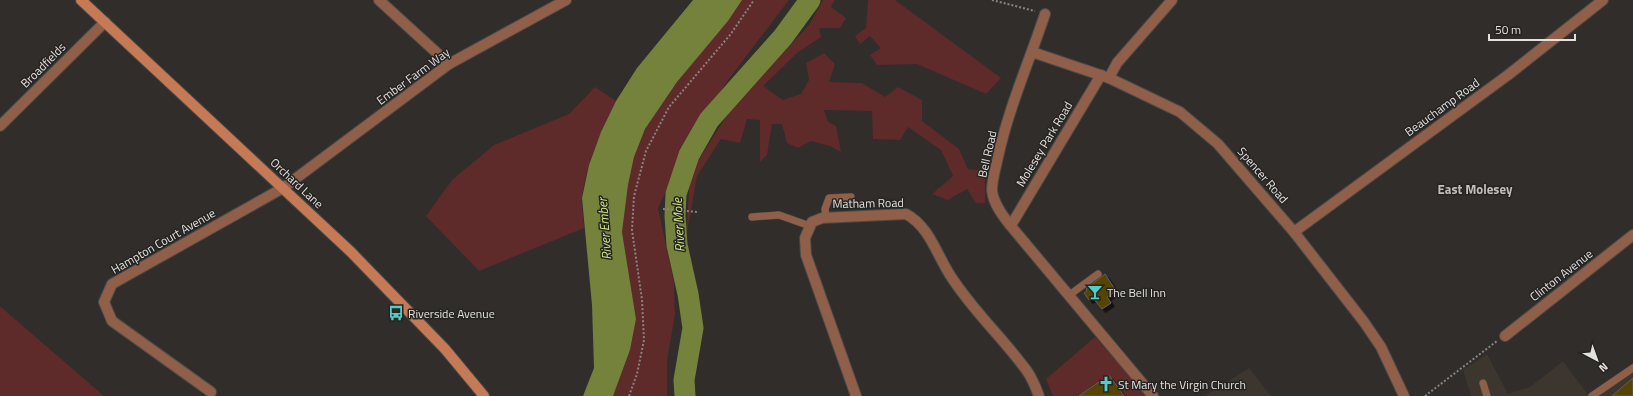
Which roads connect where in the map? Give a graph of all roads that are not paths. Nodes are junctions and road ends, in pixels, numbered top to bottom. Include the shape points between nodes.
1 (81, 0) edge
2 (379, 0) edge
3 (566, 0) edge
4 (1172, 0) edge
5 (1603, 0) edge
6 (1045, 14) road end
7 (105, 22) junction
8 (1032, 52) junction
9 (449, 64) junction
10 (1105, 77) junction
11 (0, 126) edge
12 (283, 188) junction
13 (851, 197) dead end
14 (752, 217) dead end
15 (826, 217) junction
16 (1010, 225) junction
17 (810, 226) junction
18 (1294, 232) junction
19 (1633, 235) edge
20 (1098, 274) dead end
21 (1068, 296) junction
22 (1505, 336) road end
23 (1633, 368) edge
24 (1483, 383) dead end
25 (211, 392) dead end
26 (484, 396) edge
27 (856, 396) edge
28 (1039, 396) edge
29 (1153, 396) edge
30 (1404, 396) edge
31 (1487, 396) edge
32 (1592, 396) edge

1 - 7 main road, Orchard Lane
2 - 9 street
3 - 9 street, Ember Farm Way
4 - 10 street, Molesey Park Road
5 - 18 street, Beauchamp Road via 1508,75
6 - 8 street, Bell Road
7 - 11 street, Broadfields
7 - 12 main road, Orchard Lane
8 - 10 street, Spencer Road
8 - 16 street, Bell Road via 1018,87 993,183 995,202
9 - 12 street, Ember Farm Way
10 - 16 street, Molesey Park Road
10 - 18 street, Spencer Road via 1180,112 1218,144
12 - 25 street, Hampton Court Avenue via 112,284 104,302 112,321
12 - 26 main road, Orchard Lane via 379,280 445,349
13 - 15 lane via 829,198 825,208
14 - 17 lane via 779,215
15 - 17 street, Matham Road via 812,222
15 - 28 street, Matham Road via 906,214 915,218 976,311 1028,372
16 - 21 street, Bell Road
17 - 27 street via 805,238 806,255
18 - 30 street, Spencer Road via 1381,347
19 - 22 street, Clinton Avenue
20 - 21 lane
21 - 29 street, Bell Road
23 - 32 lane
24 - 31 lane

